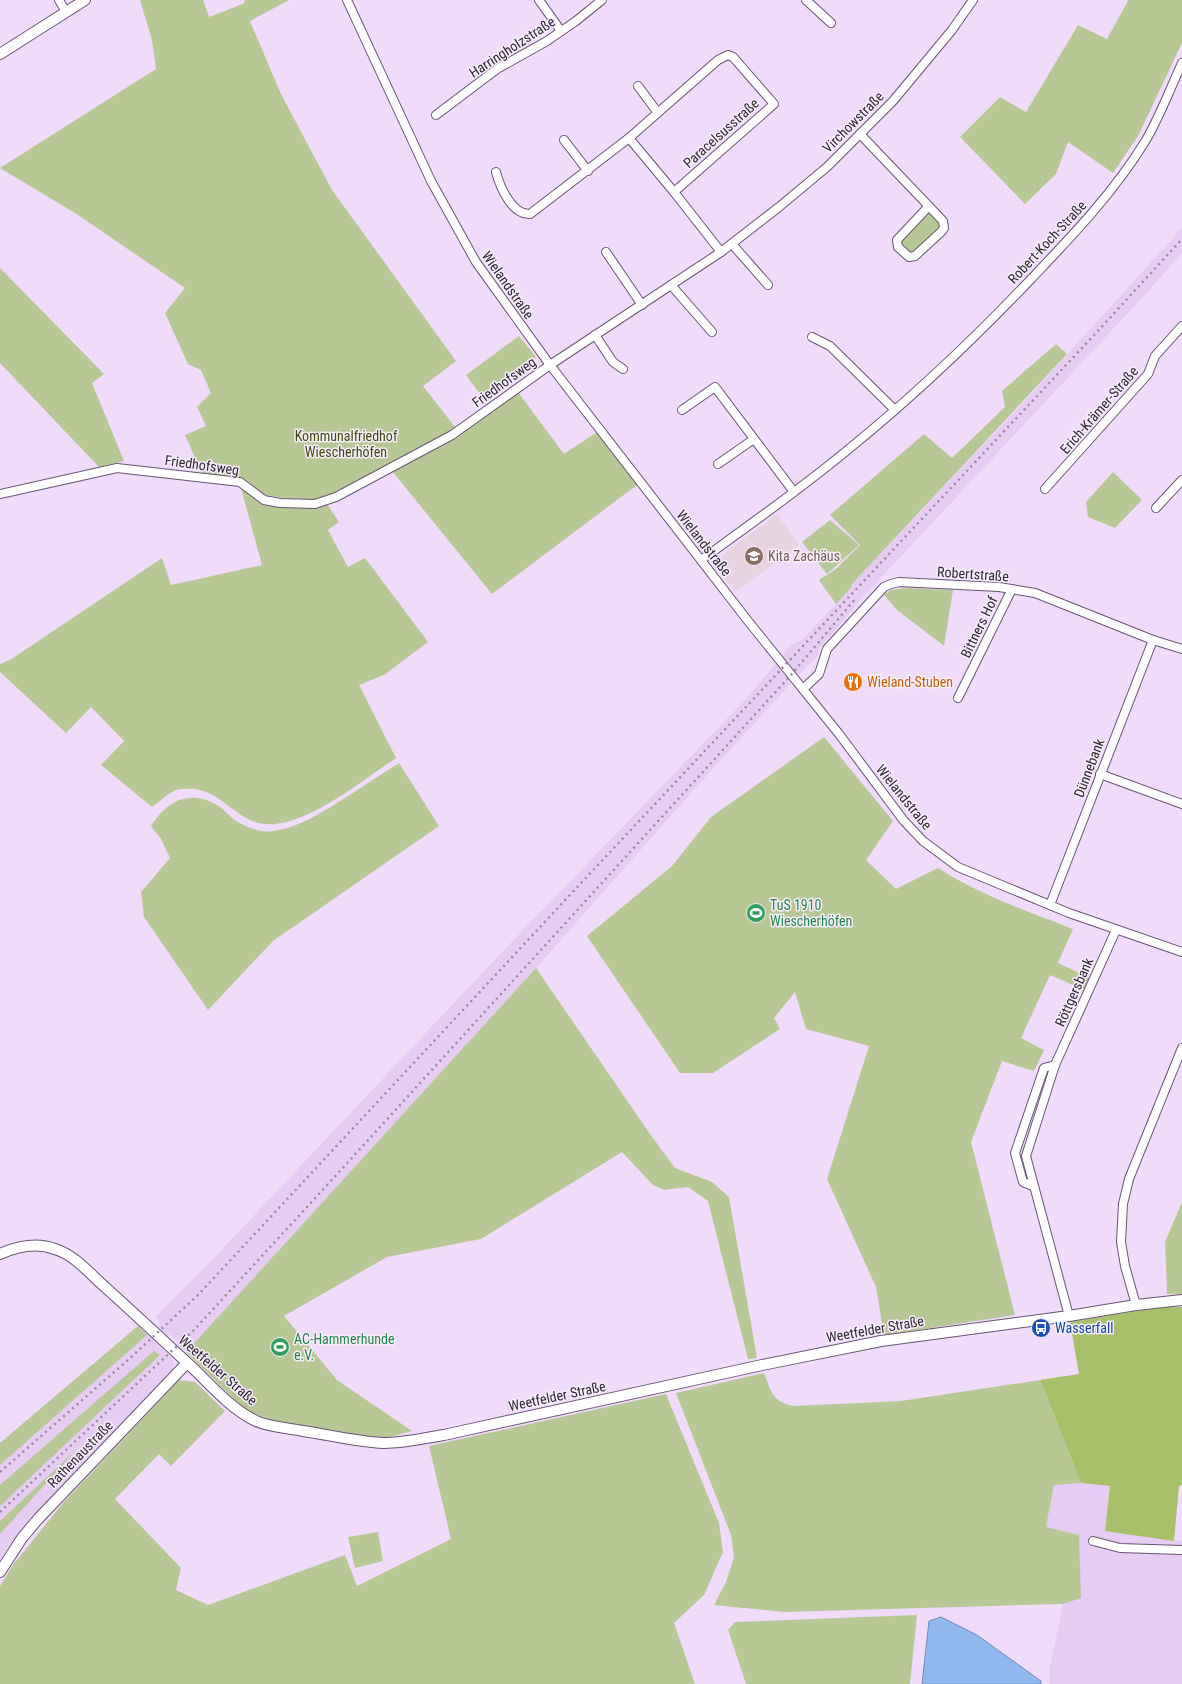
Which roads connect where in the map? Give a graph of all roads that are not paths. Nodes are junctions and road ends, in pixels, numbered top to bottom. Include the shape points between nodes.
1 (59, 0) edge
2 (85, 0) edge
3 (347, 0) edge
4 (539, 0) edge
5 (602, 0) edge
6 (806, 0) edge
7 (973, 0) edge
8 (66, 12) junction
9 (831, 24) dead end
10 (562, 31) junction
11 (0, 54) edge
12 (1182, 63) edge
13 (638, 86) dead end
14 (658, 113) junction
15 (436, 116) dead end
16 (860, 134) junction
17 (629, 138) junction
18 (564, 140) dead end
19 (588, 171) junction
20 (496, 172) dead end
21 (674, 192) junction
22 (929, 206) junction
23 (732, 244) junction
24 (606, 252) dead end
25 (720, 252) junction
26 (671, 285) junction
27 (768, 286) dead end
28 (642, 305) junction
29 (1182, 326) edge
30 (712, 332) dead end
31 (595, 335) junction
32 (812, 337) dead end
33 (550, 365) junction
34 (622, 369) dead end
35 (682, 410) dead end
36 (895, 410) junction
37 (754, 439) junction
38 (718, 464) dead end
39 (1182, 480) edge
40 (1045, 489) dead end
41 (794, 492) junction
42 (0, 494) edge
43 (1156, 508) dead end
44 (701, 560) junction
45 (1012, 589) junction
46 (1153, 640) junction
47 (1182, 650) edge
48 (803, 689) junction
49 (958, 698) dead end
50 (1100, 774) junction
51 (1182, 804) edge
52 (1050, 905) junction
53 (1116, 930) junction
54 (1182, 952) edge
55 (1182, 1048) edge
56 (1055, 1065) junction
57 (1030, 1108) junction
58 (1040, 1112) junction
59 (1025, 1121) junction
60 (1036, 1125) junction
61 (1022, 1130) junction
62 (1033, 1133) junction
63 (1033, 1186) junction
64 (0, 1254) edge
65 (1182, 1300) edge
66 (1136, 1305) junction
67 (1069, 1316) junction
68 (187, 1363) junction
69 (1093, 1541) dead end
70 (1182, 1550) edge
71 (0, 1572) edge

1 - 8 street
2 - 8 street
3 - 33 street, Wielandstraße via 431,181 462,239 492,286
4 - 10 street
5 - 10 street, Harringholzstraße
6 - 9 street
7 - 16 street, Virchowstraße via 920,69
8 - 11 street
10 - 15 street, Harringholzstraße via 497,69
12 - 36 street, Robert-Koch-Straße via 1147,138 1127,169 1093,212 993,318
13 - 14 street
14 - 17 street, Paracelsusstraße
14 - 21 street, Paracelsusstraße via 718,60 728,55 774,104
16 - 22 street
16 - 23 street, Virchowstraße via 827,167
17 - 19 street, Paracelsusstraße
17 - 21 street
18 - 19 street
19 - 20 street, Paracelsusstraße via 530,214 515,209 499,185
21 - 25 street
22 - 22 street via 944,221 944,228 919,253 909,257 898,247 897,240
23 - 25 street, Virchowstraße
23 - 27 street
24 - 28 street
25 - 26 street, Virchowstraße
26 - 28 street, Virchowstraße
26 - 30 street
28 - 31 street, Virchowstraße
29 - 40 street, Erich-Krämer-Straße via 1155,356 1148,374
31 - 33 street, Virchowstraße
31 - 34 street via 613,362
32 - 36 street via 830,346
33 - 42 street, Friedhofsweg via 452,435 336,497 316,504 264,500 240,482 117,468
33 - 44 street, Wielandstraße
35 - 37 street via 715,387
36 - 41 street, Robert-Koch-Straße
37 - 38 street
37 - 41 street
39 - 43 street
41 - 44 street, Robert-Koch-Straße
44 - 48 street, Wielandstraße
45 - 46 street, Robertstraße via 1035,593
45 - 48 street, Robertstraße via 899,582 891,584 884,588 827,649 819,674
45 - 49 street, Bittners Hof
46 - 47 street, Robertstraße
46 - 50 street, Dünnebank
48 - 52 street, Wielandstraße via 904,821 923,841 958,867
50 - 51 street
50 - 52 street, Dünnebank
52 - 53 street, Wielandstraße
53 - 54 street, Wielandstraße
53 - 56 street, Röttgersbank
55 - 66 street via 1129,1179 1123,1204 1121,1242
56 - 57 street, Röttgersbank via 1044,1068
56 - 58 street, Röttgersbank
57 - 58 street
57 - 59 street, Röttgersbank
58 - 60 street, Röttgersbank
59 - 60 street
59 - 61 street, Röttgersbank
60 - 62 street, Röttgersbank
61 - 62 street
61 - 63 street, Röttgersbank via 1015,1153 1023,1182
62 - 63 street, Röttgersbank via 1026,1156
63 - 67 street, Röttgersbank
64 - 68 street, Weetfelder Straße via 36,1245 66,1253
65 - 66 street, Weetfelder Straße
66 - 67 street, Weetfelder Straße
67 - 68 street, Weetfelder Straße via 880,1341 403,1442 384,1443 257,1421 228,1401
68 - 71 street, Rathenaustraße via 38,1519
69 - 70 street via 1120,1548

